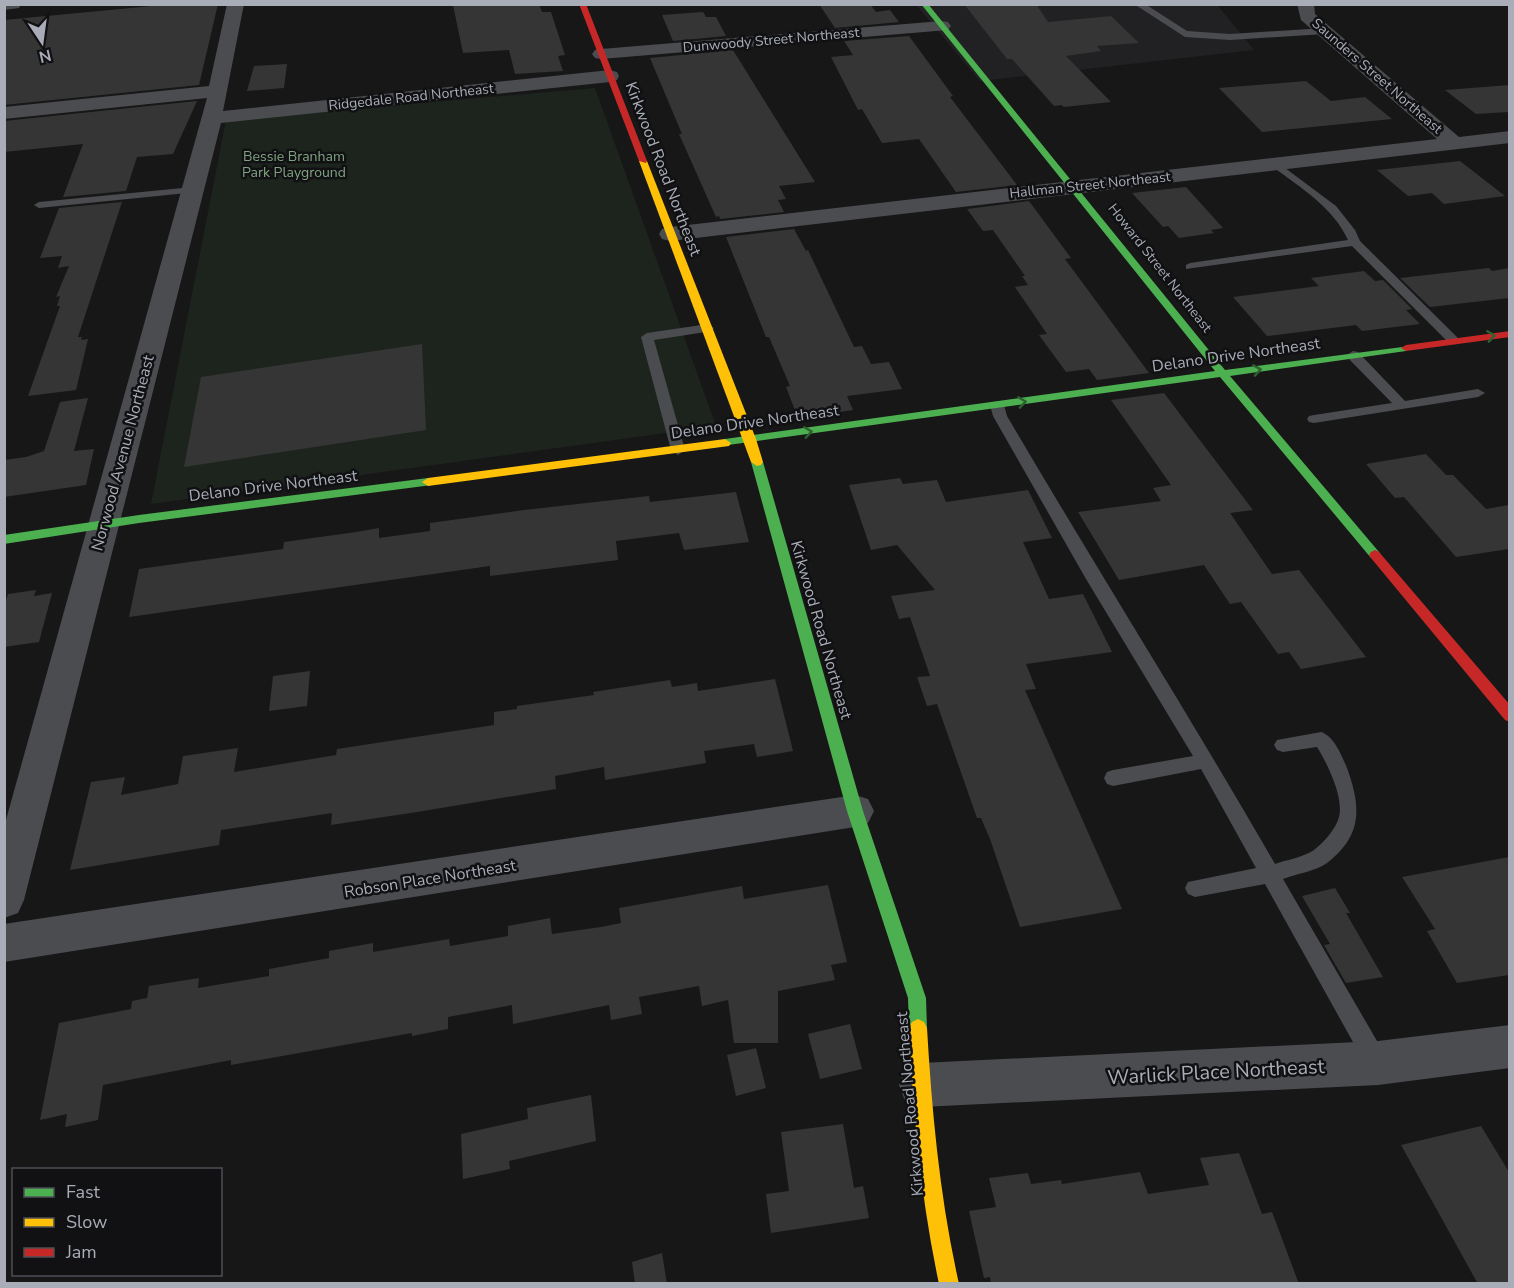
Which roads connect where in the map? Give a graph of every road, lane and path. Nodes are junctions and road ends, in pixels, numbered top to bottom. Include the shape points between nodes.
1 (13, 4) edge
2 (236, 4) edge
3 (582, 4) edge
4 (924, 4) edge
5 (1138, 4) edge
6 (1305, 4) edge
7 (4, 5) edge
8 (942, 26) junction
9 (1325, 31) junction
10 (601, 54) junction
11 (610, 76) junction
12 (215, 104) junction
13 (4, 112) edge
14 (1509, 137) edge
15 (1455, 144) junction
16 (1277, 165) junction
17 (1074, 187) junction
18 (193, 189) junction
19 (39, 205) dead end
20 (670, 234) junction
21 (1355, 242) junction
22 (1190, 267) dead end
23 (708, 328) junction
24 (1509, 334) edge
25 (1454, 341) junction
26 (1353, 355) junction
27 (1223, 375) junction
28 (1478, 393) dead end
29 (997, 405) junction
30 (1402, 406) junction
31 (1314, 419) dead end
32 (750, 440) junction
33 (678, 450) junction
34 (104, 524) junction
35 (4, 540) edge
36 (1509, 716) edge
37 (1283, 745) dead end
38 (1206, 761) junction
39 (1113, 778) dead end
40 (855, 812) junction
41 (1270, 874) junction
42 (1195, 888) dead end
43 (4, 900) edge
44 (4, 943) edge
45 (1509, 1046) edge
46 (1378, 1063) junction
47 (921, 1085) junction
48 (949, 1284) edge

1 - 7 street
2 - 12 street, Norwood Avenue Northeast
3 - 10 street, Kirkwood Road Northeast
4 - 8 street, Howard Street Northeast
5 - 9 lane via 1185,34 1230,37
6 - 9 street, Saunders Street Northeast via 1308,16
8 - 10 street, Dunwoody Street Northeast
8 - 17 street, Howard Street Northeast
9 - 15 street, Saunders Street Northeast
10 - 11 street, Kirkwood Road Northeast
11 - 12 street, Ridgedale Road Northeast
11 - 20 street, Kirkwood Road Northeast
12 - 13 street, Ridgedale Road Northeast
12 - 18 street, Norwood Avenue Northeast
14 - 15 street, Hallman Street Northeast
15 - 16 street, Hallman Street Northeast
16 - 17 street, Hallman Street Northeast
16 - 21 lane via 1323,200 1350,227
17 - 20 street, Hallman Street Northeast
17 - 27 street, Howard Street Northeast
18 - 19 lane
18 - 34 street, Norwood Avenue Northeast
20 - 23 street, Kirkwood Road Northeast
21 - 22 lane
21 - 25 lane
23 - 32 street, Kirkwood Road Northeast
23 - 33 lane via 647,337
25 -> 24 street, Delano Drive Northeast
25 - 26 street, Delano Drive Northeast
27 -> 26 street, Delano Drive Northeast
26 - 30 lane
29 -> 27 street, Delano Drive Northeast
27 - 36 street, Howard Street Northeast
28 - 30 lane
32 -> 29 street, Delano Drive Northeast
29 - 38 lane via 1088,567
30 - 31 lane
32 - 33 street, Delano Drive Northeast
32 - 40 street, Kirkwood Road Northeast
33 - 34 street, Delano Drive Northeast
34 - 35 street, Delano Drive Northeast
34 - 43 street, Norwood Avenue Northeast
37 - 41 lane via 1321,739 1334,758 1346,791 1349,816 1339,837 1319,858
38 - 39 lane
38 - 41 lane
40 - 44 street, Robson Place Northeast
40 - 47 street, Kirkwood Road Northeast via 917,998
41 - 42 lane
41 - 46 lane
45 - 46 street, Warlick Place Northeast
46 - 47 street, Warlick Place Northeast
47 - 48 street, Kirkwood Road Northeast via 940,1247

